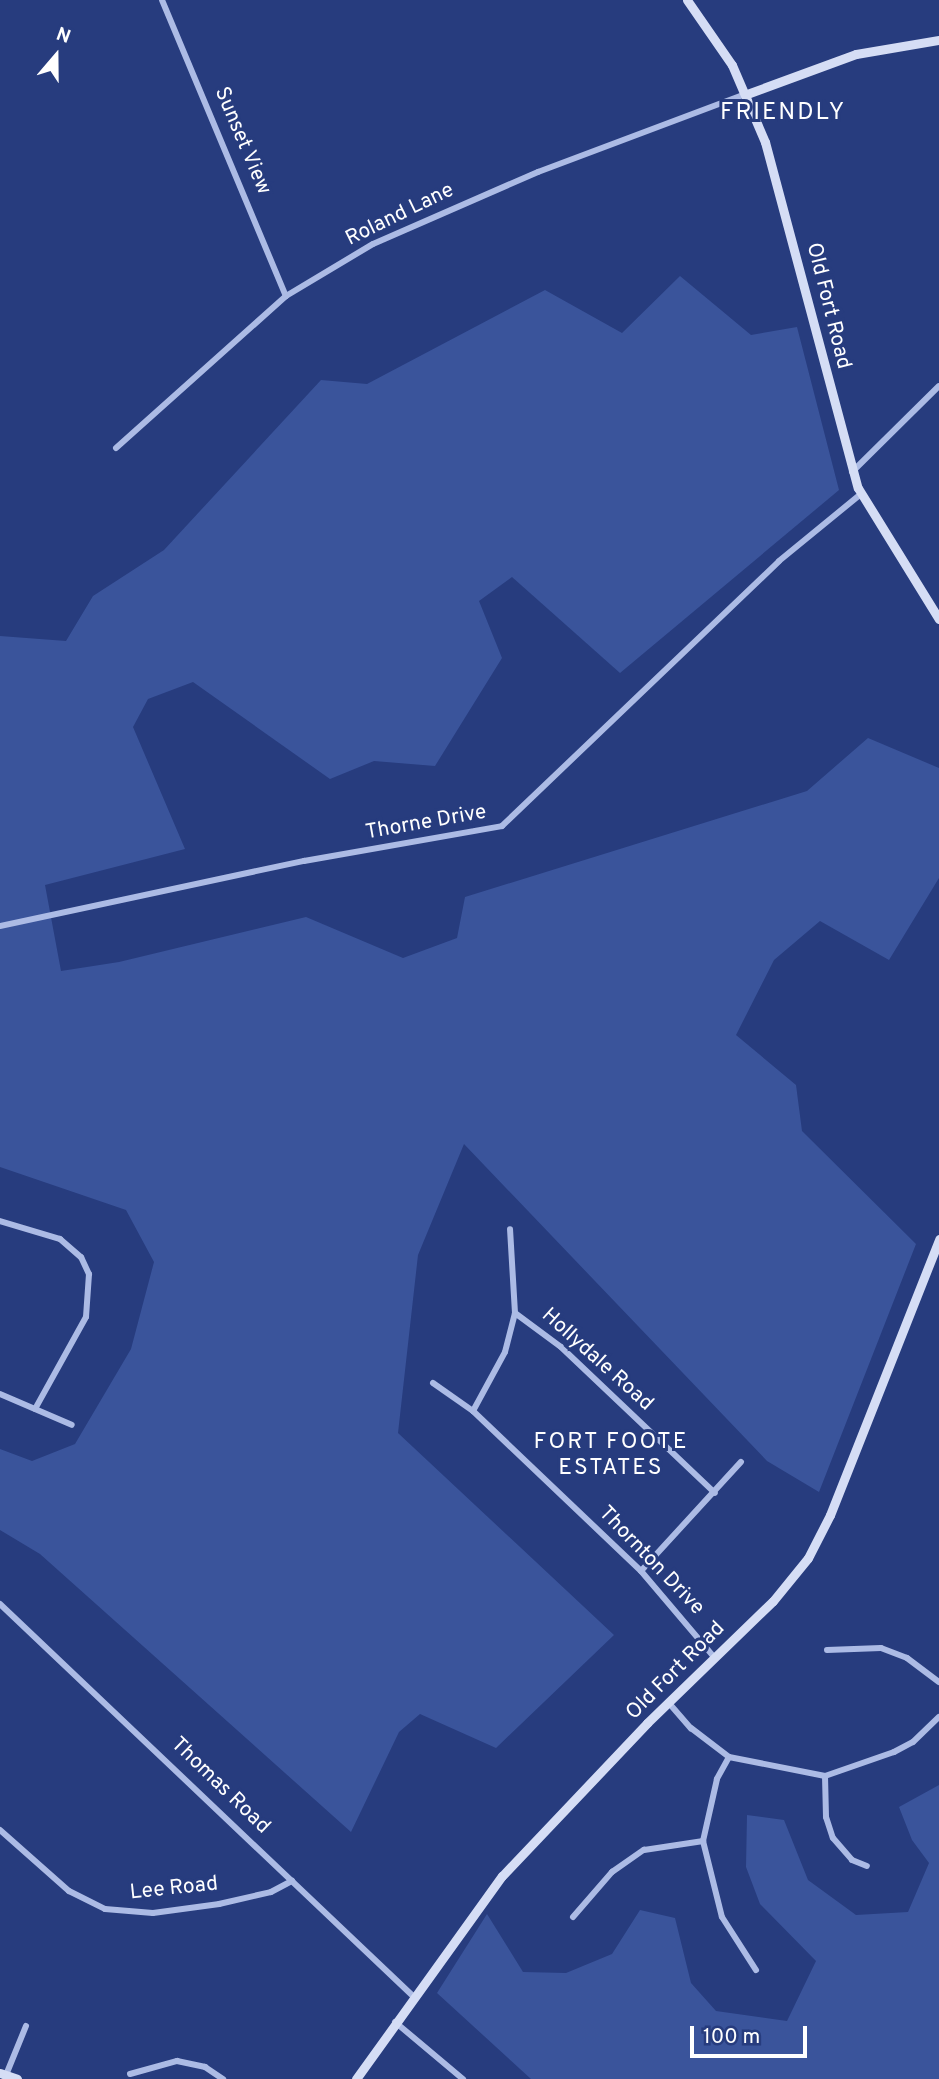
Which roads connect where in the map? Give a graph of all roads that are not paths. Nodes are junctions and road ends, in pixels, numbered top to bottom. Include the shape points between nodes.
1 (162, 0) edge
2 (687, 0) edge
3 (939, 40) edge
4 (747, 93) junction
5 (286, 296) junction
6 (939, 386) edge
7 (116, 447) dead end
8 (852, 472) junction
9 (861, 494) junction
10 (939, 619) edge
11 (0, 926) edge
12 (0, 1222) edge
13 (510, 1229) dead end
14 (939, 1239) edge
15 (515, 1313) junction
16 (433, 1383) dead end
17 (0, 1394) edge
18 (35, 1409) junction
19 (472, 1411) junction
20 (72, 1425) dead end
21 (741, 1462) dead end
22 (715, 1493) junction
23 (641, 1571) junction
24 (0, 1604) edge
25 (827, 1650) dead end
26 (714, 1657) junction
27 (939, 1682) edge
28 (668, 1702) junction
29 (939, 1717) edge
30 (729, 1757) junction
31 (825, 1776) junction
32 (0, 1829) edge
33 (703, 1841) junction
34 (867, 1866) dead end
35 (292, 1881) junction
36 (573, 1917) dead end
37 (756, 1970) dead end
38 (413, 1996) junction
39 (395, 2022) junction
40 (26, 2026) dead end
41 (3, 2074) edge
42 (130, 2074) dead end
43 (17, 2079) edge
44 (223, 2079) edge
45 (356, 2079) edge
46 (463, 2079) edge

1 - 5 street, Sunset View
2 - 4 main road, Old Fort Road via 711,29
3 - 4 main road via 856,54
4 - 5 street, Roland Lane via 436,215 373,244
4 - 8 main road, Old Fort Road via 779,188
5 - 7 street, Roland Lane
6 - 8 street
8 - 9 main road, Old Fort Road
9 - 10 main road, Old Fort Road
9 - 11 street, Thorne Drive via 779,561 502,826 430,843 304,861
12 - 18 street via 60,1239 81,1256 89,1274 86,1317
13 - 15 street
14 - 26 main road, Old Fort Road via 815,1547 780,1594
15 - 19 street via 496,1370
15 - 22 street, Hollydale Road via 561,1346
16 - 19 street, Thornton Drive
17 - 18 street
18 - 20 street
19 - 23 street, Thornton Drive
21 - 22 street
22 - 23 street
23 - 26 street, Thornton Drive
24 - 35 street, Thomas Road
25 - 27 street via 881,1648 907,1658
26 - 28 main road, Old Fort Road
28 - 30 street via 691,1728
28 - 38 main road, Old Fort Road via 502,1876
29 - 31 street via 913,1742 894,1752
30 - 31 street
30 - 33 street via 717,1779
31 - 34 street via 826,1817 833,1838 852,1860
32 - 35 street, Lee Road via 69,1891 105,1909 153,1913 219,1904 271,1892
33 - 36 street via 644,1850 612,1872
33 - 37 street via 722,1917
35 - 38 street, Thomas Road
38 - 39 main road, Old Fort Road
39 - 45 main road, Old Fort Road
39 - 46 street
40 - 41 street
41 - 43 main road
42 - 44 street via 177,2061 205,2067

